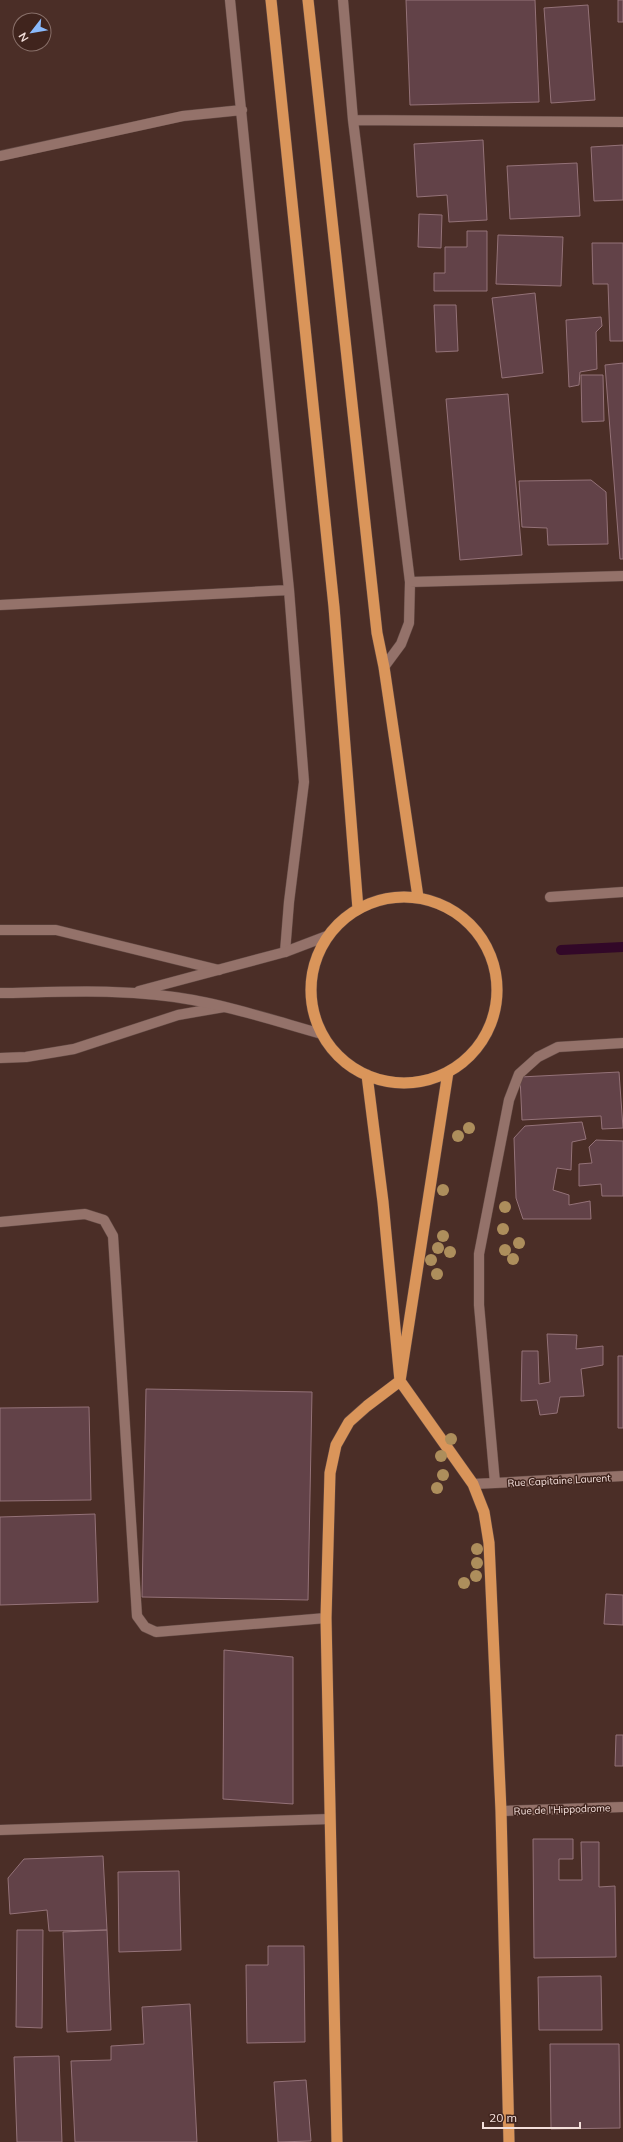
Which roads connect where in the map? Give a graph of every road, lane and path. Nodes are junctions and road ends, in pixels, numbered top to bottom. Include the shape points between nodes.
1 (230, 0) edge
2 (270, 0) edge
3 (308, 0) edge
4 (343, 0) edge
5 (242, 110) junction
6 (353, 120) junction
7 (623, 122) edge
8 (0, 156) edge
9 (623, 576) edge
10 (410, 582) junction
11 (289, 590) junction
12 (0, 605) edge
13 (384, 667) junction
14 (623, 892) edge
15 (418, 897) junction
16 (550, 897) dead end
17 (358, 909) junction
18 (0, 930) edge
19 (327, 936) junction
20 (285, 952) junction
21 (219, 970) junction
22 (0, 993) edge
23 (132, 993) junction
24 (224, 1007) junction
25 (322, 1034) junction
26 (623, 1043) edge
27 (0, 1058) edge
28 (448, 1072) junction
29 (367, 1075) junction
30 (0, 1222) edge
31 (400, 1381) junction
32 (623, 1476) edge
33 (496, 1483) junction
34 (473, 1484) junction
35 (326, 1618) junction
36 (623, 1807) edge
37 (501, 1810) junction
38 (330, 1819) junction
39 (0, 1830) edge
40 (337, 2142) edge
41 (509, 2142) edge

1 - 5 street
2 - 17 highway via 334,607
3 - 13 highway via 377,633
4 - 6 street
5 - 8 street via 183,116
5 - 11 street
6 - 7 street
6 - 10 street
9 - 10 street
10 - 13 street via 409,623 401,644
11 - 12 street
11 - 20 street via 304,782
13 - 15 highway
14 - 16 street
15 - 17 highway via 376,900
15 - 28 highway via 438,903 472,927 485,944 493,964 495,1006 489,1026 479,1045 465,1060
17 - 19 highway via 340,921
18 - 21 street via 56,930
19 - 20 street
19 - 25 highway via 317,955 312,974 313,1009
20 - 21 street
21 - 23 street
22 - 23 street
23 - 24 street via 193,1000
24 - 25 street
24 - 27 street via 178,1015 74,1049 26,1057
25 - 29 highway via 334,1051 349,1065
26 - 33 street via 558,1047 538,1057 519,1074 509,1100 479,1254 479,1305
28 - 29 highway via 428,1080 407,1083 387,1082
28 - 31 highway
29 - 31 highway
30 - 35 street via 85,1214 104,1220 113,1236 137,1616 145,1627 156,1632
31 - 34 highway
31 - 35 highway via 349,1422 336,1444 330,1473
32 - 33 street, Rue Capitaine Laurent
33 - 34 street, Rue Capitaine Laurent
34 - 37 highway via 484,1512 489,1543
35 - 38 highway
36 - 37 street, Rue de l'Hippodrome
37 - 41 highway
38 - 39 street
38 - 40 highway

